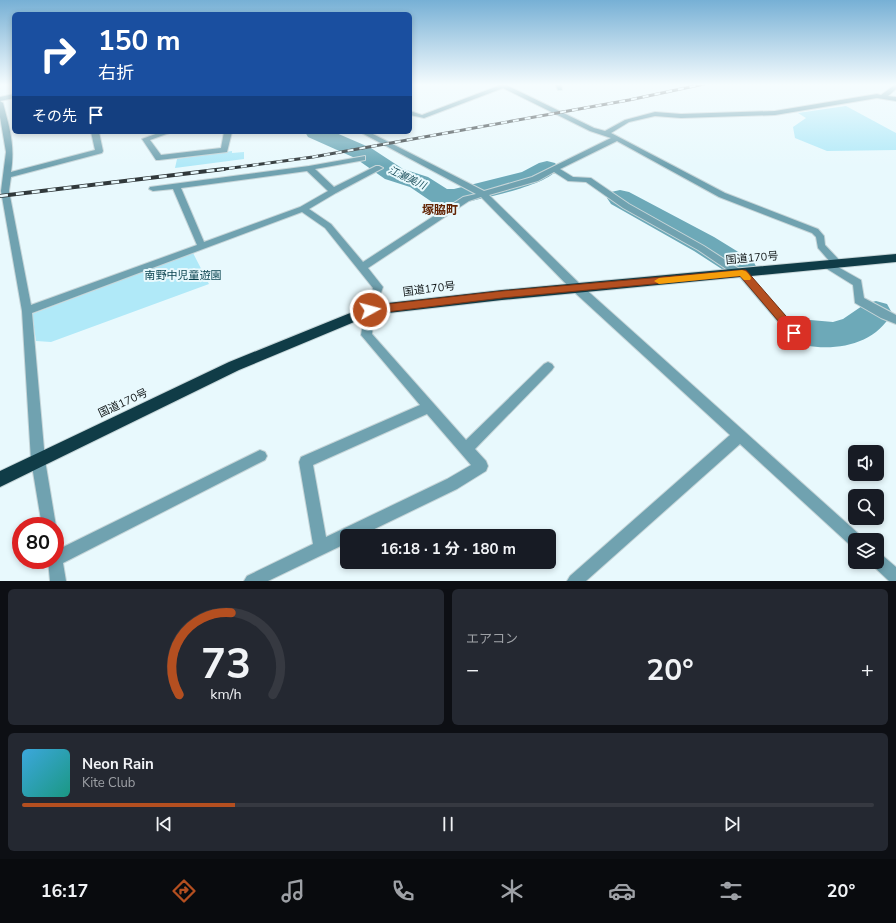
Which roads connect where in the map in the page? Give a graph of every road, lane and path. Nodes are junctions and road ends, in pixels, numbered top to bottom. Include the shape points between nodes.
1 (2, 111) edge
2 (437, 111) edge
3 (554, 111) edge
4 (786, 111) edge
5 (412, 114) edge
6 (7, 131) edge
7 (606, 133) junction
8 (95, 134) edge
9 (162, 134) edge
10 (228, 134) edge
11 (368, 134) edge
12 (617, 138) junction
13 (362, 158) dead end
14 (309, 168) junction
15 (379, 168) dead end
16 (554, 170) junction
17 (7, 176) junction
18 (176, 186) junction
19 (153, 189) dead end
20 (333, 191) junction
21 (482, 194) junction
22 (4, 202) edge
23 (303, 208) junction
24 (202, 247) junction
25 (896, 258) edge
26 (832, 264) junction
27 (362, 267) junction
28 (740, 273) junction
29 (577, 288) junction
30 (370, 310) junction
31 (27, 312) junction
32 (896, 320) edge
33 (794, 333) dead end
34 (548, 367) dead end
35 (429, 407) junction
36 (740, 435) junction
37 (466, 449) junction
38 (260, 456) dead end
39 (38, 460) junction
40 (0, 478) edge
41 (48, 517) edge
42 (848, 534) edge
43 (322, 548) junction
44 (64, 555) edge
45 (884, 566) edge
46 (56, 569) edge
47 (896, 577) edge
48 (58, 581) edge
49 (252, 581) edge
50 (574, 581) edge

1 - 6 street
2 - 5 street via 422,117
3 - 7 street via 592,130
4 - 7 street via 681,116 655,114 627,121
6 - 17 street via 10,152
7 - 12 street
8 - 17 street via 100,151
9 - 10 street via 146,139 159,158 224,150
11 - 21 street
12 - 16 street
12 - 26 street via 722,195 815,230
13 - 14 street
14 - 18 street
14 - 20 street
15 - 20 street
16 - 21 street via 535,179
16 - 28 street via 571,179 588,180 626,206
17 - 22 street
18 - 19 street
18 - 24 street
20 - 23 street
21 - 27 street via 466,199
21 - 29 street
22 - 31 street
23 - 24 street
23 - 27 street via 328,226
24 - 31 street
25 - 26 highway, 国道170号
26 - 28 highway, 国道170号
26 - 32 street via 858,283 860,300
27 - 30 street via 378,287
28 - 29 highway, 国道170号
28 - 33 street
29 - 30 highway, 国道170号
29 - 36 street
30 - 35 street via 366,335
30 - 39 highway, 国道170号 via 234,366
31 - 39 street
34 - 37 street
35 - 37 street
35 - 43 street via 306,462
36 - 42 street
36 - 50 street
37 - 43 street via 480,466 457,482
38 - 44 street
39 - 40 highway, 国道170号
39 - 41 street
43 - 49 street
45 - 47 street
46 - 48 street

